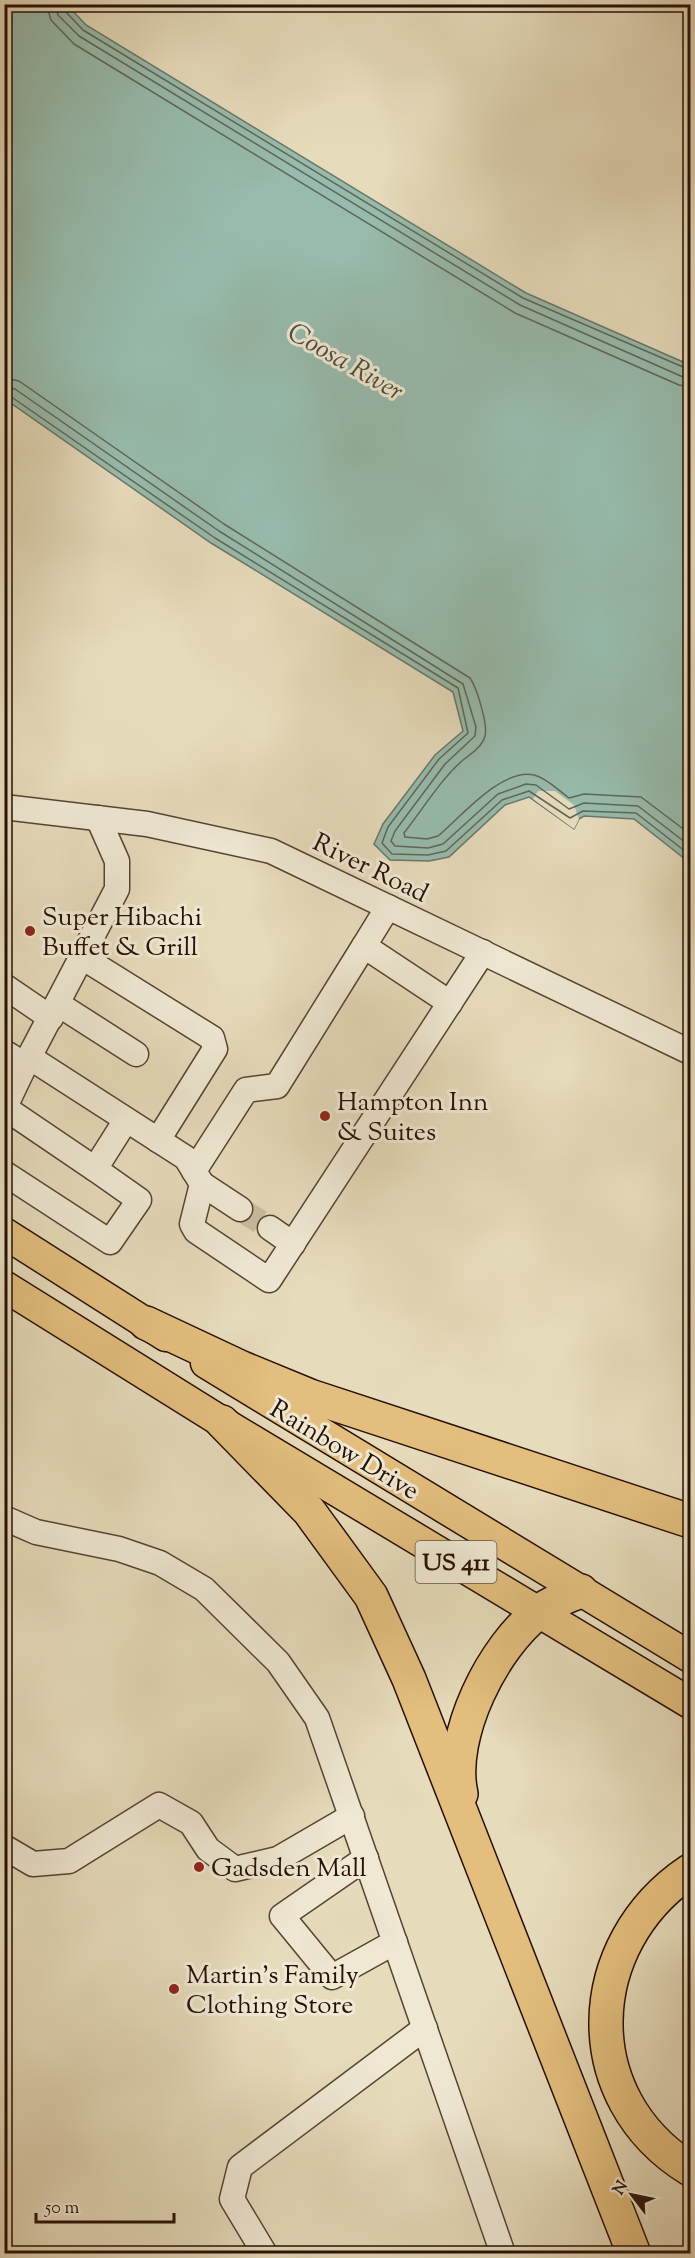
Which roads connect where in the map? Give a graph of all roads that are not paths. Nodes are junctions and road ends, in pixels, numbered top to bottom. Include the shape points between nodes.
1 (4, 807) edge
2 (98, 818) junction
3 (388, 907) junction
4 (364, 946) junction
5 (483, 952) junction
6 (82, 957) junction
7 (4, 986) edge
8 (450, 1004) junction
9 (54, 1011) junction
10 (4, 1052) edge
11 (690, 1052) edge
12 (136, 1054) dead end
13 (27, 1061) junction
14 (5, 1108) edge
15 (126, 1120) junction
16 (158, 1140) junction
17 (95, 1169) junction
18 (4, 1173) edge
19 (198, 1178) junction
20 (240, 1209) tunnel mouth
21 (270, 1228) tunnel mouth
22 (4, 1233) edge
23 (293, 1244) junction
24 (4, 1286) edge
25 (4, 1305) edge
26 (52, 1316) junction
27 (146, 1323) junction
28 (222, 1422) junction
29 (4, 1518) edge
30 (690, 1521) edge
31 (581, 1592) junction
32 (539, 1612) junction
33 (690, 1657) edge
34 (690, 1703) edge
35 (352, 1816) junction
36 (471, 1839) junction
37 (4, 1847) edge
38 (366, 1858) junction
39 (690, 1871) edge
40 (395, 1942) junction
41 (425, 2028) junction
42 (690, 2169) edge
43 (265, 2253) edge
44 (503, 2253) edge
45 (634, 2253) edge

1 - 2 street, River Road
2 - 3 street, River Road via 272,850
2 - 6 street via 117,861 117,889
3 - 4 street
3 - 5 street, River Road
4 - 8 street
4 - 19 street via 277,1086 246,1090
5 - 8 street
5 - 11 street, River Road
6 - 9 street
6 - 16 street via 212,1038 215,1049
7 - 9 street
8 - 23 street
9 - 12 street
9 - 13 street
10 - 13 street
13 - 14 street
13 - 15 street
14 - 17 street
15 - 16 street
15 - 17 street
16 - 19 street via 186,1158
17 - 18 street via 139,1200 110,1242
19 - 20 street
19 - 23 street via 192,1224 196,1231 269,1280
21 - 23 street
22 - 27 main road, Rainbow Drive / US 411
24 - 26 main road, Rainbow Drive / US 411
25 - 26 street
26 - 28 main road, Rainbow Drive / US 411
27 - 30 highway via 310,1396
27 - 31 main road, Rainbow Drive / US 411 via 242,1386
28 - 32 main road, Rainbow Drive / US 411
28 - 36 highway via 309,1511 371,1596 409,1679
29 - 35 street via 36,1532 119,1548 160,1563 204,1589 278,1662 317,1718
31 - 32 highway
31 - 33 main road, Rainbow Drive / US 411
32 - 34 main road, Rainbow Drive / US 411
32 - 36 highway via 516,1634 494,1665 467,1727 458,1779
35 - 37 street via 278,1859 235,1869 208,1849 191,1822 159,1805 69,1861 33,1864
35 - 38 street
36 - 45 highway
38 - 40 street
38 - 40 street via 282,1916 332,1977
39 - 42 highway via 645,1910 624,1944 609,1986 606,2030 615,2074 634,2114 662,2148
40 - 41 street
41 - 43 street via 240,2167 232,2199
41 - 44 street

